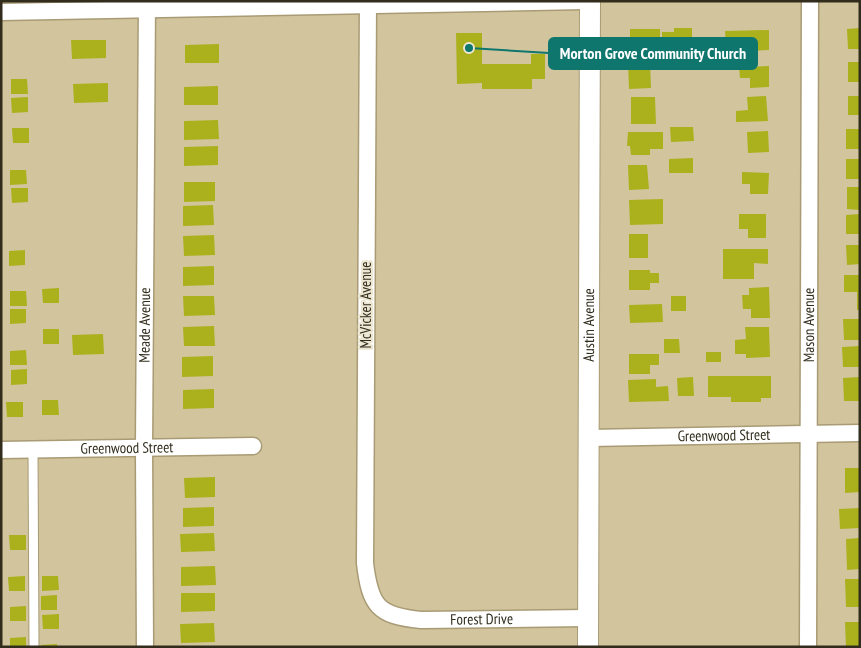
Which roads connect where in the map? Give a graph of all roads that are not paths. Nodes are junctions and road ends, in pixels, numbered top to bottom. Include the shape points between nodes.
1 (585, 1) edge
2 (590, 1) edge
3 (810, 1) edge
4 (476, 2) edge
5 (368, 3) edge
6 (256, 4) edge
7 (147, 5) edge
8 (1, 12) edge
9 (860, 433) edge
10 (809, 434) junction
11 (589, 438) junction
12 (253, 446) dead end
13 (144, 448) junction
14 (1, 450) edge
15 (33, 450) junction
16 (379, 606) joint
17 (588, 618) junction
18 (34, 647) edge
19 (144, 647) edge
20 (588, 647) edge
21 (808, 647) edge

1 - 4 street
2 - 11 street, Austin Avenue
3 - 10 street, Mason Avenue
4 - 5 street
5 - 6 street
5 - 16 street, McVicker Avenue via 365,563 371,594
6 - 7 street
7 - 8 street
7 - 13 street, Meade Avenue
9 - 10 street, Greenwood Street
10 - 11 street, Greenwood Street
10 - 21 street, Mason Avenue
11 - 17 street, Austin Avenue
12 - 13 street, Greenwood Street
13 - 15 street, Greenwood Street
13 - 19 street, Meade Avenue
14 - 15 street, Greenwood Street
15 - 18 lane
16 - 17 street, Forest Drive via 390,615 421,620
17 - 20 street, Austin Avenue

